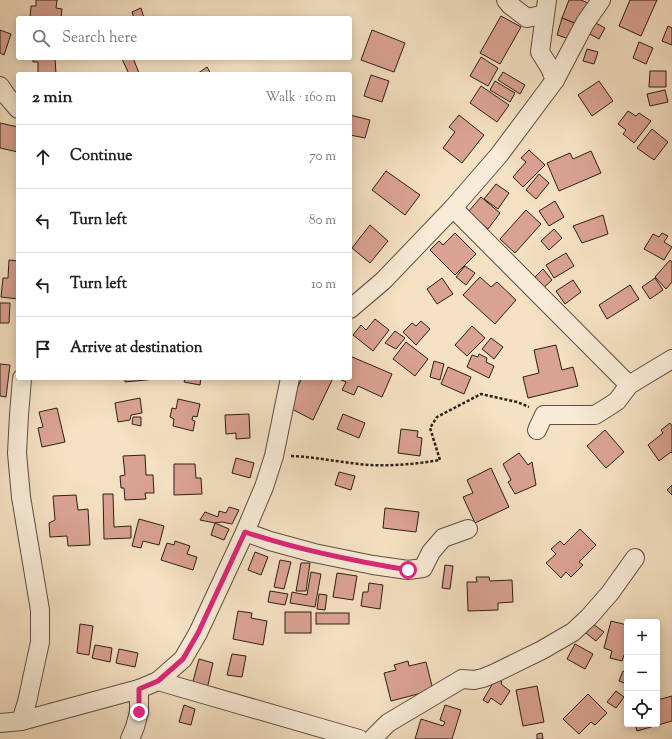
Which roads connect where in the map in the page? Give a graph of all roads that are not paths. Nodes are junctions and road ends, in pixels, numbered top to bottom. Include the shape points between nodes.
1 (506, 0) edge
2 (601, 0) edge
3 (546, 7) edge
4 (555, 80) junction
5 (0, 86) edge
6 (16, 107) edge
7 (453, 208) junction
8 (352, 307) edge
9 (672, 359) edge
10 (22, 380) edge
11 (290, 380) edge
12 (629, 385) junction
13 (541, 422) road end
14 (468, 529) dead end
15 (245, 532) junction
16 (635, 558) dead end
17 (158, 681) junction
18 (139, 689) junction
19 (20, 721) junction
20 (0, 723) edge
21 (130, 739) edge
22 (359, 739) edge
23 (372, 739) edge

1 - 3 street via 527,18
2 - 4 street
3 - 4 street via 540,52
4 - 7 street via 500,154
5 - 6 street
7 - 8 street via 383,281
7 - 12 street
9 - 12 street
10 - 19 street via 17,453 21,497 40,610 40,642 27,702
11 - 15 street via 274,456
12 - 13 street via 617,401 595,415
14 - 15 street via 443,538 431,552 423,568 408,570 314,553
15 - 17 street via 198,633 183,659
16 - 23 street via 610,593 574,632 495,673 474,680 462,679 388,723
17 - 18 street
17 - 22 street
18 - 19 street
18 - 21 street via 139,712
19 - 20 street

